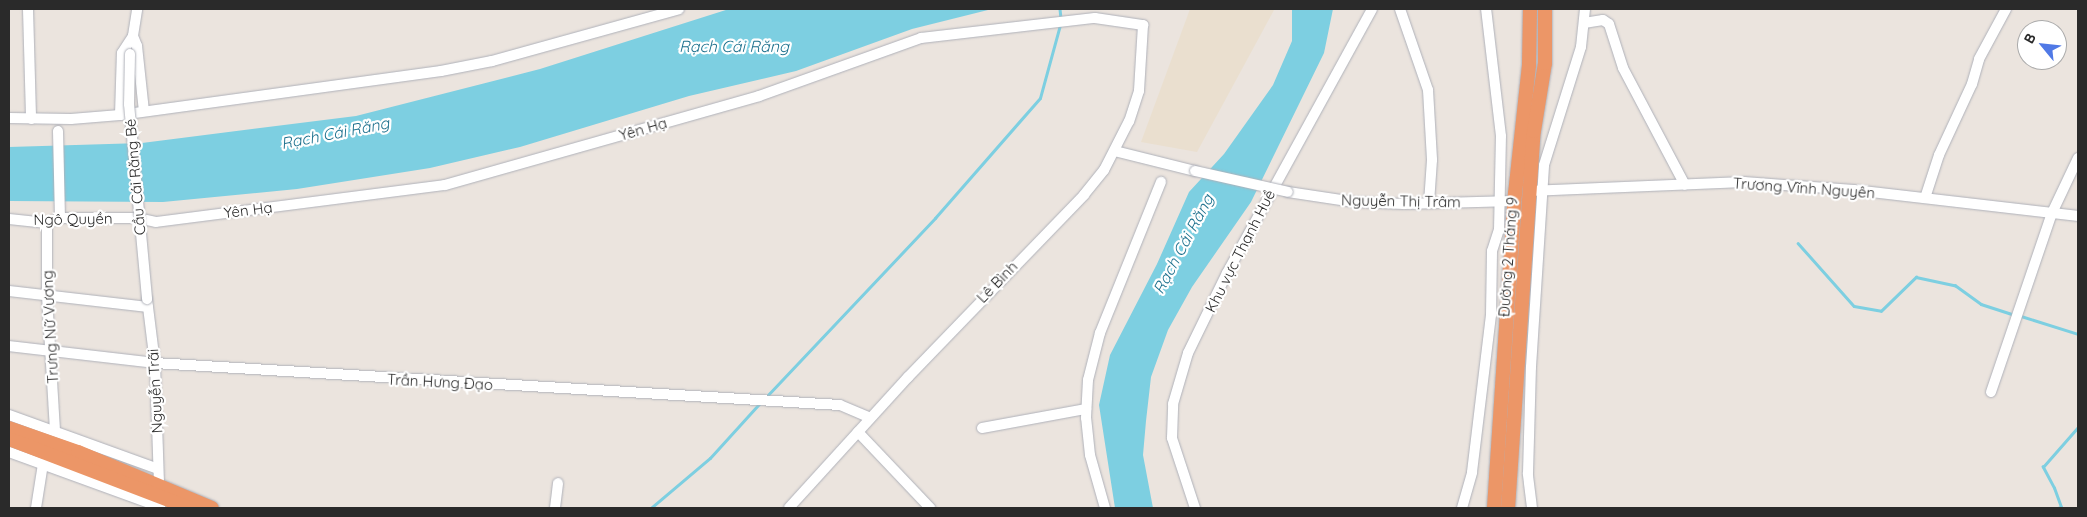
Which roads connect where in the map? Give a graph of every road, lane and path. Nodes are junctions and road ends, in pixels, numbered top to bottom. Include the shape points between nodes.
1 (28, 9) edge
2 (137, 9) edge
3 (679, 9) edge
4 (1372, 9) edge
5 (1400, 9) edge
6 (1486, 9) edge
7 (1530, 9) edge
8 (1545, 9) edge
9 (1585, 9) edge
10 (2006, 9) edge
11 (1584, 23) junction
12 (1143, 25) joint
13 (133, 36) junction
14 (144, 111) junction
15 (120, 115) junction
16 (9, 118) edge
17 (31, 119) junction
18 (58, 131) dead end
19 (1533, 150) junction
20 (1115, 151) junction
21 (2078, 158) edge
22 (1544, 165) junction
23 (1160, 182) dead end
24 (1685, 184) junction
25 (1529, 191) junction
26 (1544, 191) junction
27 (1924, 198) junction
28 (1498, 201) junction
29 (1514, 201) junction
30 (1429, 203) junction
31 (2052, 212) junction
32 (61, 214) junction
33 (2078, 216) edge
34 (137, 218) joint
35 (9, 219) edge
36 (47, 222) junction
37 (1499, 230) junction
38 (1511, 257) junction
39 (9, 291) edge
40 (46, 296) junction
41 (147, 303) junction
42 (9, 346) edge
43 (51, 350) junction
44 (155, 364) junction
45 (1990, 392) dead end
46 (1086, 409) junction
47 (9, 415) edge
48 (870, 418) junction
49 (9, 428) edge
50 (982, 428) dead end
51 (55, 430) junction
52 (858, 432) junction
53 (9, 439) edge
54 (9, 452) edge
55 (43, 464) junction
56 (158, 469) junction
57 (126, 476) junction
58 (558, 482) dead end
59 (158, 484) junction
60 (160, 507) dead end
61 (36, 508) edge
62 (190, 508) edge
63 (212, 508) edge
64 (556, 508) edge
65 (788, 508) edge
66 (930, 508) edge
67 (1105, 508) edge
68 (1196, 508) edge
69 (1462, 508) edge
70 (1494, 508) edge
71 (1508, 508) edge
72 (1532, 508) edge

1 - 17 street
2 - 13 street, Cầu Cái Răng Bé
3 - 14 street via 475,64 212,104
4 - 68 street, Khu vực Thạnh Huề via 1227,273 1188,353 1173,404 1172,438
5 - 30 street via 1428,90 1432,160
6 - 28 street via 1501,136
7 - 29 highway, Đường 2 Tháng 9 via 1529,66
8 - 19 highway, Đường 2 Tháng 9 via 1545,63
9 - 11 street
10 - 27 street via 1979,59 1972,84 1939,155
11 - 22 street via 1581,47
11 - 24 street via 1603,20 1609,24 1623,68
12 - 20 street, Lê Bình via 1139,91
12 - 34 street, Yên Hạ via 1095,18 921,38 759,96 445,185 156,222
13 - 14 street via 137,46
13 - 15 street via 122,52
13 - 41 street, Cầu Cái Răng Bé, bridge via 129,104
14 - 15 street
15 - 17 street
16 - 17 street
18 - 32 street
19 - 22 street
19 - 25 highway, Đường 2 Tháng 9
20 - 30 street, Nguyễn Thị Trâm, bridge via 1288,192 1354,202
20 - 48 street, Lê Bình via 1084,195
21 - 31 street
22 - 26 street
23 - 46 street via 1100,333 1088,380
24 - 26 street, Trương Vĩnh Nguyên
24 - 27 street, Trương Vĩnh Nguyên via 1744,182
25 - 26 street, Trương Vĩnh Nguyên
25 - 71 highway, Đường 2 Tháng 9
26 - 72 street via 1531,367 1528,473
27 - 31 street, Trương Vĩnh Nguyên
28 - 29 street, Nguyễn Thị Trâm
28 - 30 street, Nguyễn Thị Trâm
28 - 37 street
29 - 38 highway, Đường 2 Tháng 9
31 - 33 street, Trương Vĩnh Nguyên
31 - 45 street
32 - 34 street, Ngô Quyền
32 - 36 street, Ngô Quyền
35 - 36 street, Ngô Quyền
36 - 40 street, Trưng Nữ Vương
37 - 38 street
37 - 69 street via 1492,251 1491,315 1472,472
38 - 70 highway, Đường 2 Tháng 9
39 - 40 street
40 - 41 street
40 - 43 street, Trưng Nữ Vương
41 - 44 street, Nguyễn Trãi
42 - 43 street, Trần Hưng Đạo
43 - 44 street, Trần Hưng Đạo
43 - 51 street, Trưng Nữ Vương
44 - 48 street, Trần Hưng Đạo via 840,405
44 - 56 street, Nguyễn Trãi
46 - 50 street
46 - 67 street via 1090,455
47 - 51 street
48 - 52 street, Lê Bình
49 - 57 highway
51 - 56 street
52 - 65 street, Lê Bình
52 - 66 street
53 - 57 highway
54 - 55 street
55 - 60 street
55 - 61 street
56 - 59 street, Nguyễn Trãi
57 - 59 highway
57 - 62 highway
58 - 64 street
59 - 63 highway

